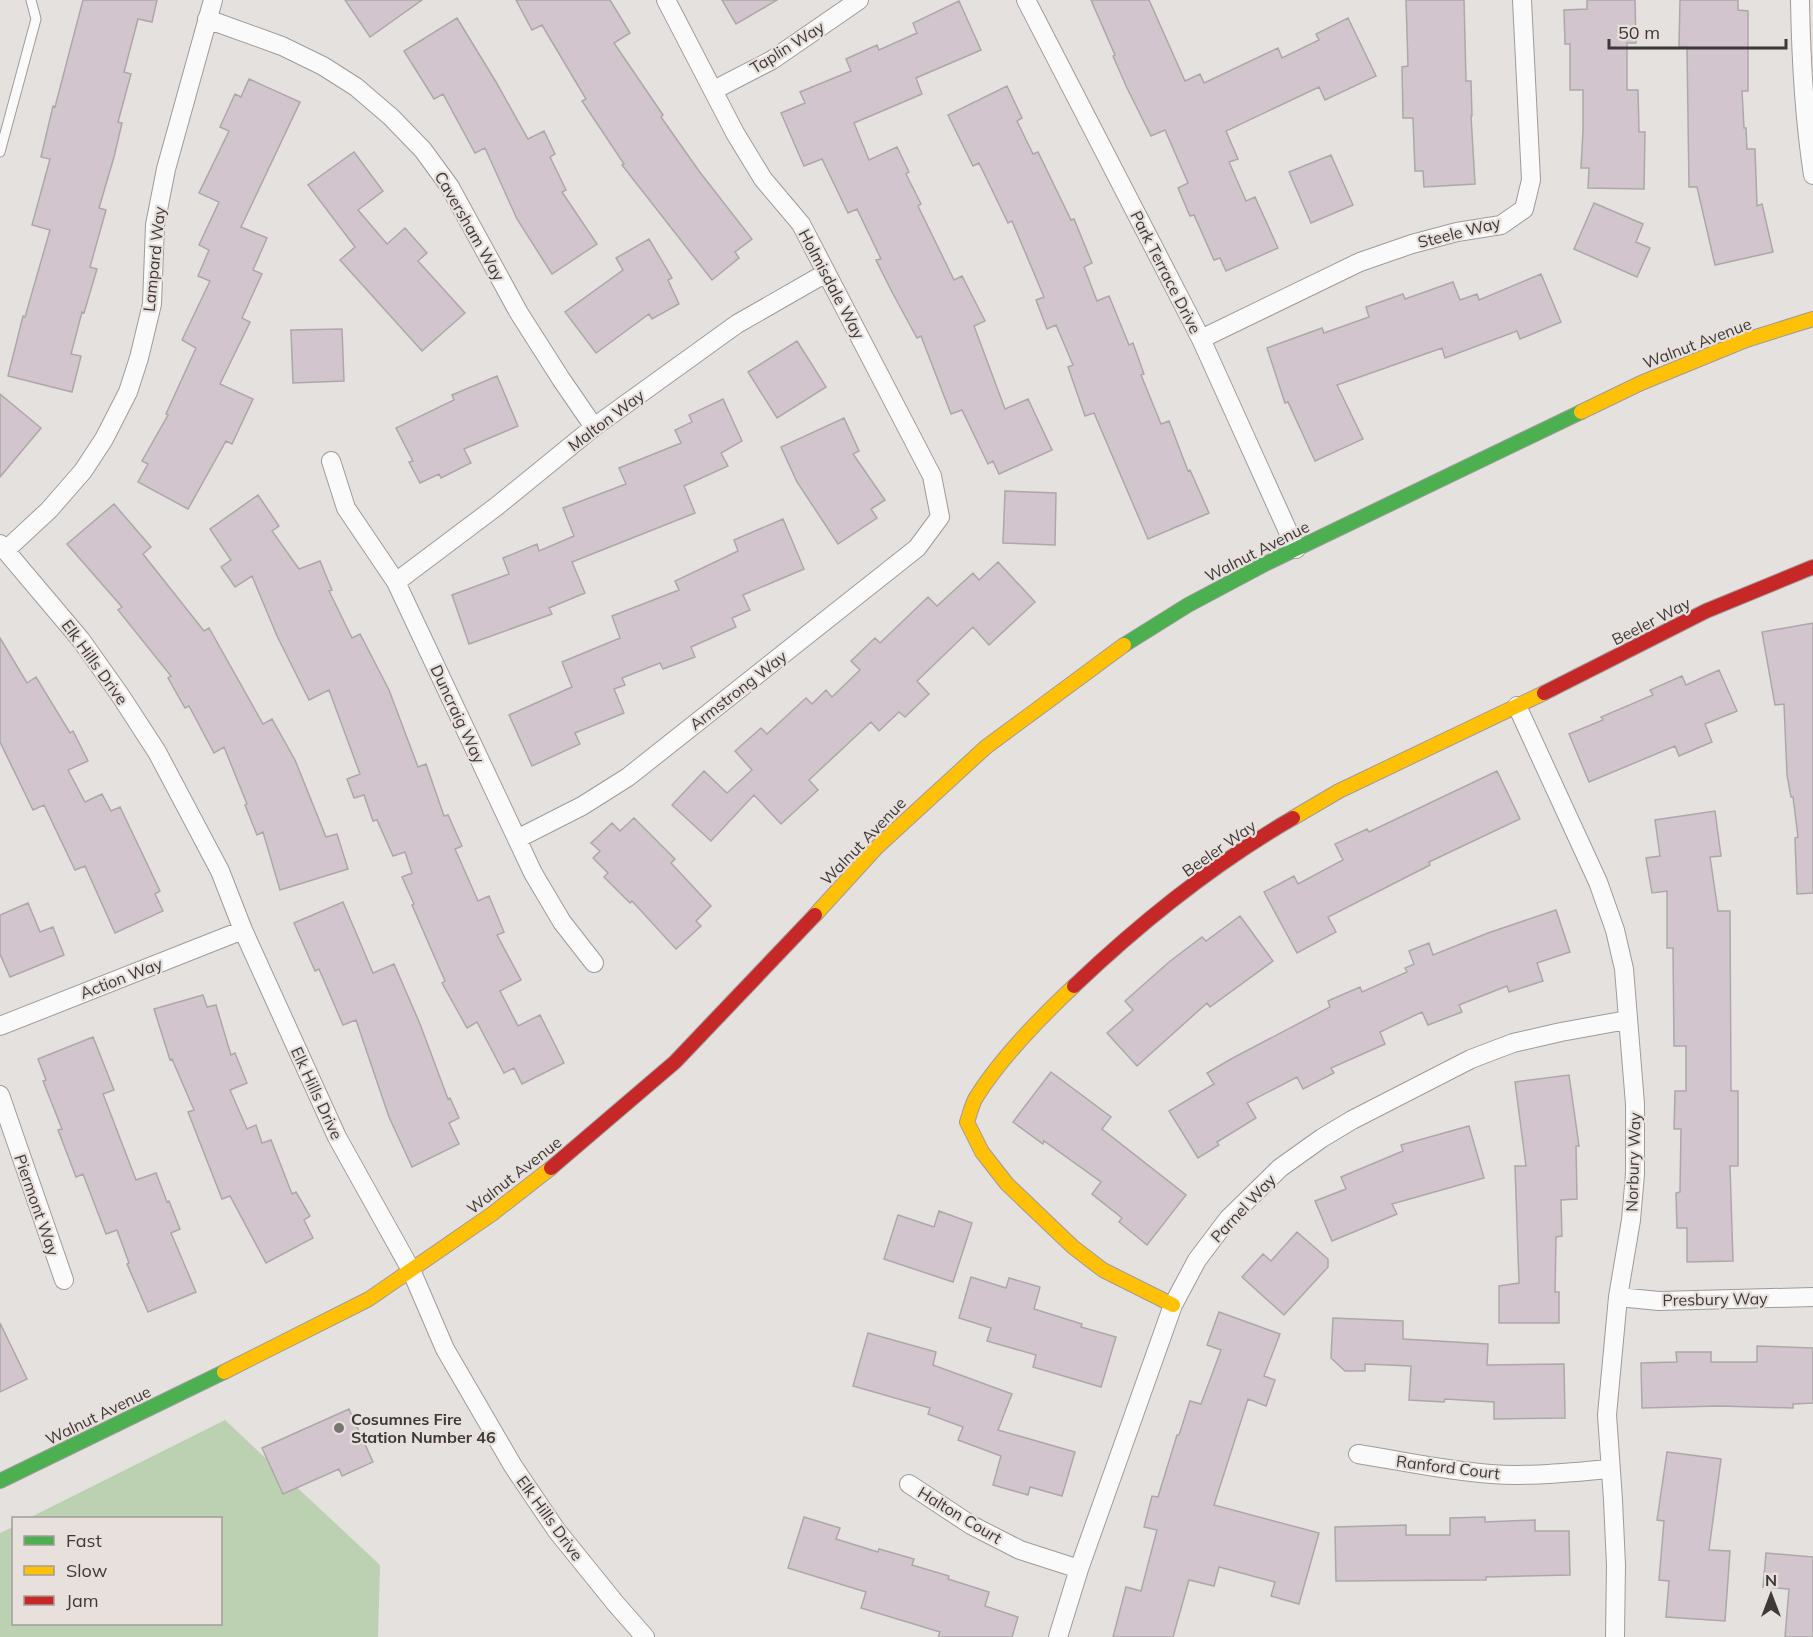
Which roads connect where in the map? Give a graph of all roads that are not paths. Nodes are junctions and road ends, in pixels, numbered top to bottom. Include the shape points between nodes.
1 (31, 0) edge
2 (213, 0) edge
3 (666, 0) edge
4 (859, 0) edge
5 (1026, 0) edge
6 (1522, 0) edge
7 (1800, 0) edge
8 (207, 19) junction
9 (714, 90) junction
10 (0, 152) edge
11 (1813, 175) edge
12 (826, 273) junction
13 (1813, 319) edge
14 (1201, 339) junction
15 (594, 427) junction
16 (331, 461) dead end
17 (940, 516) joint
18 (3, 547) edge
19 (1296, 549) junction
20 (1813, 567) edge
21 (396, 582) junction
22 (1517, 706) junction
23 (517, 839) junction
24 (243, 930) junction
25 (594, 963) dead end
26 (1627, 1020) junction
27 (0, 1026) edge
28 (0, 1095) edge
29 (411, 1270) junction
30 (64, 1280) dead end
31 (1618, 1297) junction
32 (1813, 1298) edge
33 (1173, 1305) junction
34 (1358, 1454) dead end
35 (1611, 1469) junction
36 (0, 1481) edge
37 (909, 1484) dead end
38 (1079, 1569) junction
39 (645, 1637) edge
40 (1058, 1637) edge
41 (1615, 1637) edge

1 - 10 lane via 36,19
2 - 8 street, Lampard Way
3 - 9 street, Holmisdale Way
4 - 9 street, Taplin Way via 772,60
5 - 14 street, Park Terrace Drive
6 - 14 street, Steele Way via 1531,180 1524,209 1501,225 1457,232 1360,262
7 - 11 street via 1805,123
8 - 15 street, Caversham Way via 282,46 323,66 392,117 450,187 519,313
8 - 18 street, Lampard Way via 166,169 155,225 152,304 128,392 83,471 50,510
9 - 12 street, Holmisdale Way via 735,133 763,178 801,224
12 - 15 street, Malton Way via 737,324
12 - 17 street, Holmisdale Way via 932,476
13 - 19 street, Walnut Avenue via 1746,340 1641,382
14 - 19 street, Park Terrace Drive
15 - 21 street, Malton Way
16 - 21 street, Duncraig Way via 346,507
17 - 23 street, Armstrong Way via 917,548 628,777
18 - 24 street, Elk Hills Drive via 81,640 157,752 220,871
19 - 29 street, Walnut Avenue via 1178,611 986,747 877,847 666,1070 560,1161
20 - 22 street, Beeler Way via 1706,611
21 - 23 street, Duncraig Way
22 - 26 street, Norbury Way via 1598,882 1615,930 1624,969
22 - 33 street, Beeler Way via 1339,791 1227,861 1098,963 1042,1016 976,1097 967,1122 982,1152 1007,1184 1103,1270
23 - 25 street, Duncraig Way via 532,873 562,922
24 - 27 street, Action Way
24 - 29 street, Elk Hills Drive via 337,1137
26 - 31 street, Norbury Way via 1635,1104 1635,1174
26 - 33 street, Parnel Way via 1513,1043 1471,1059 1322,1138 1280,1168 1228,1219 1197,1260
28 - 30 street, Piermont Way
29 - 36 street, Walnut Avenue via 369,1299 282,1344
29 - 39 street, Elk Hills Drive via 445,1349 513,1466 557,1530
31 - 32 street, Presbury Way via 1659,1301
31 - 35 street, Norbury Way via 1607,1415
33 - 38 street, Parnel Way
34 - 35 street, Ranford Court via 1492,1474
35 - 41 street, Norbury Way
37 - 38 street, Halton Court via 1020,1550
38 - 40 street, Parnel Way

